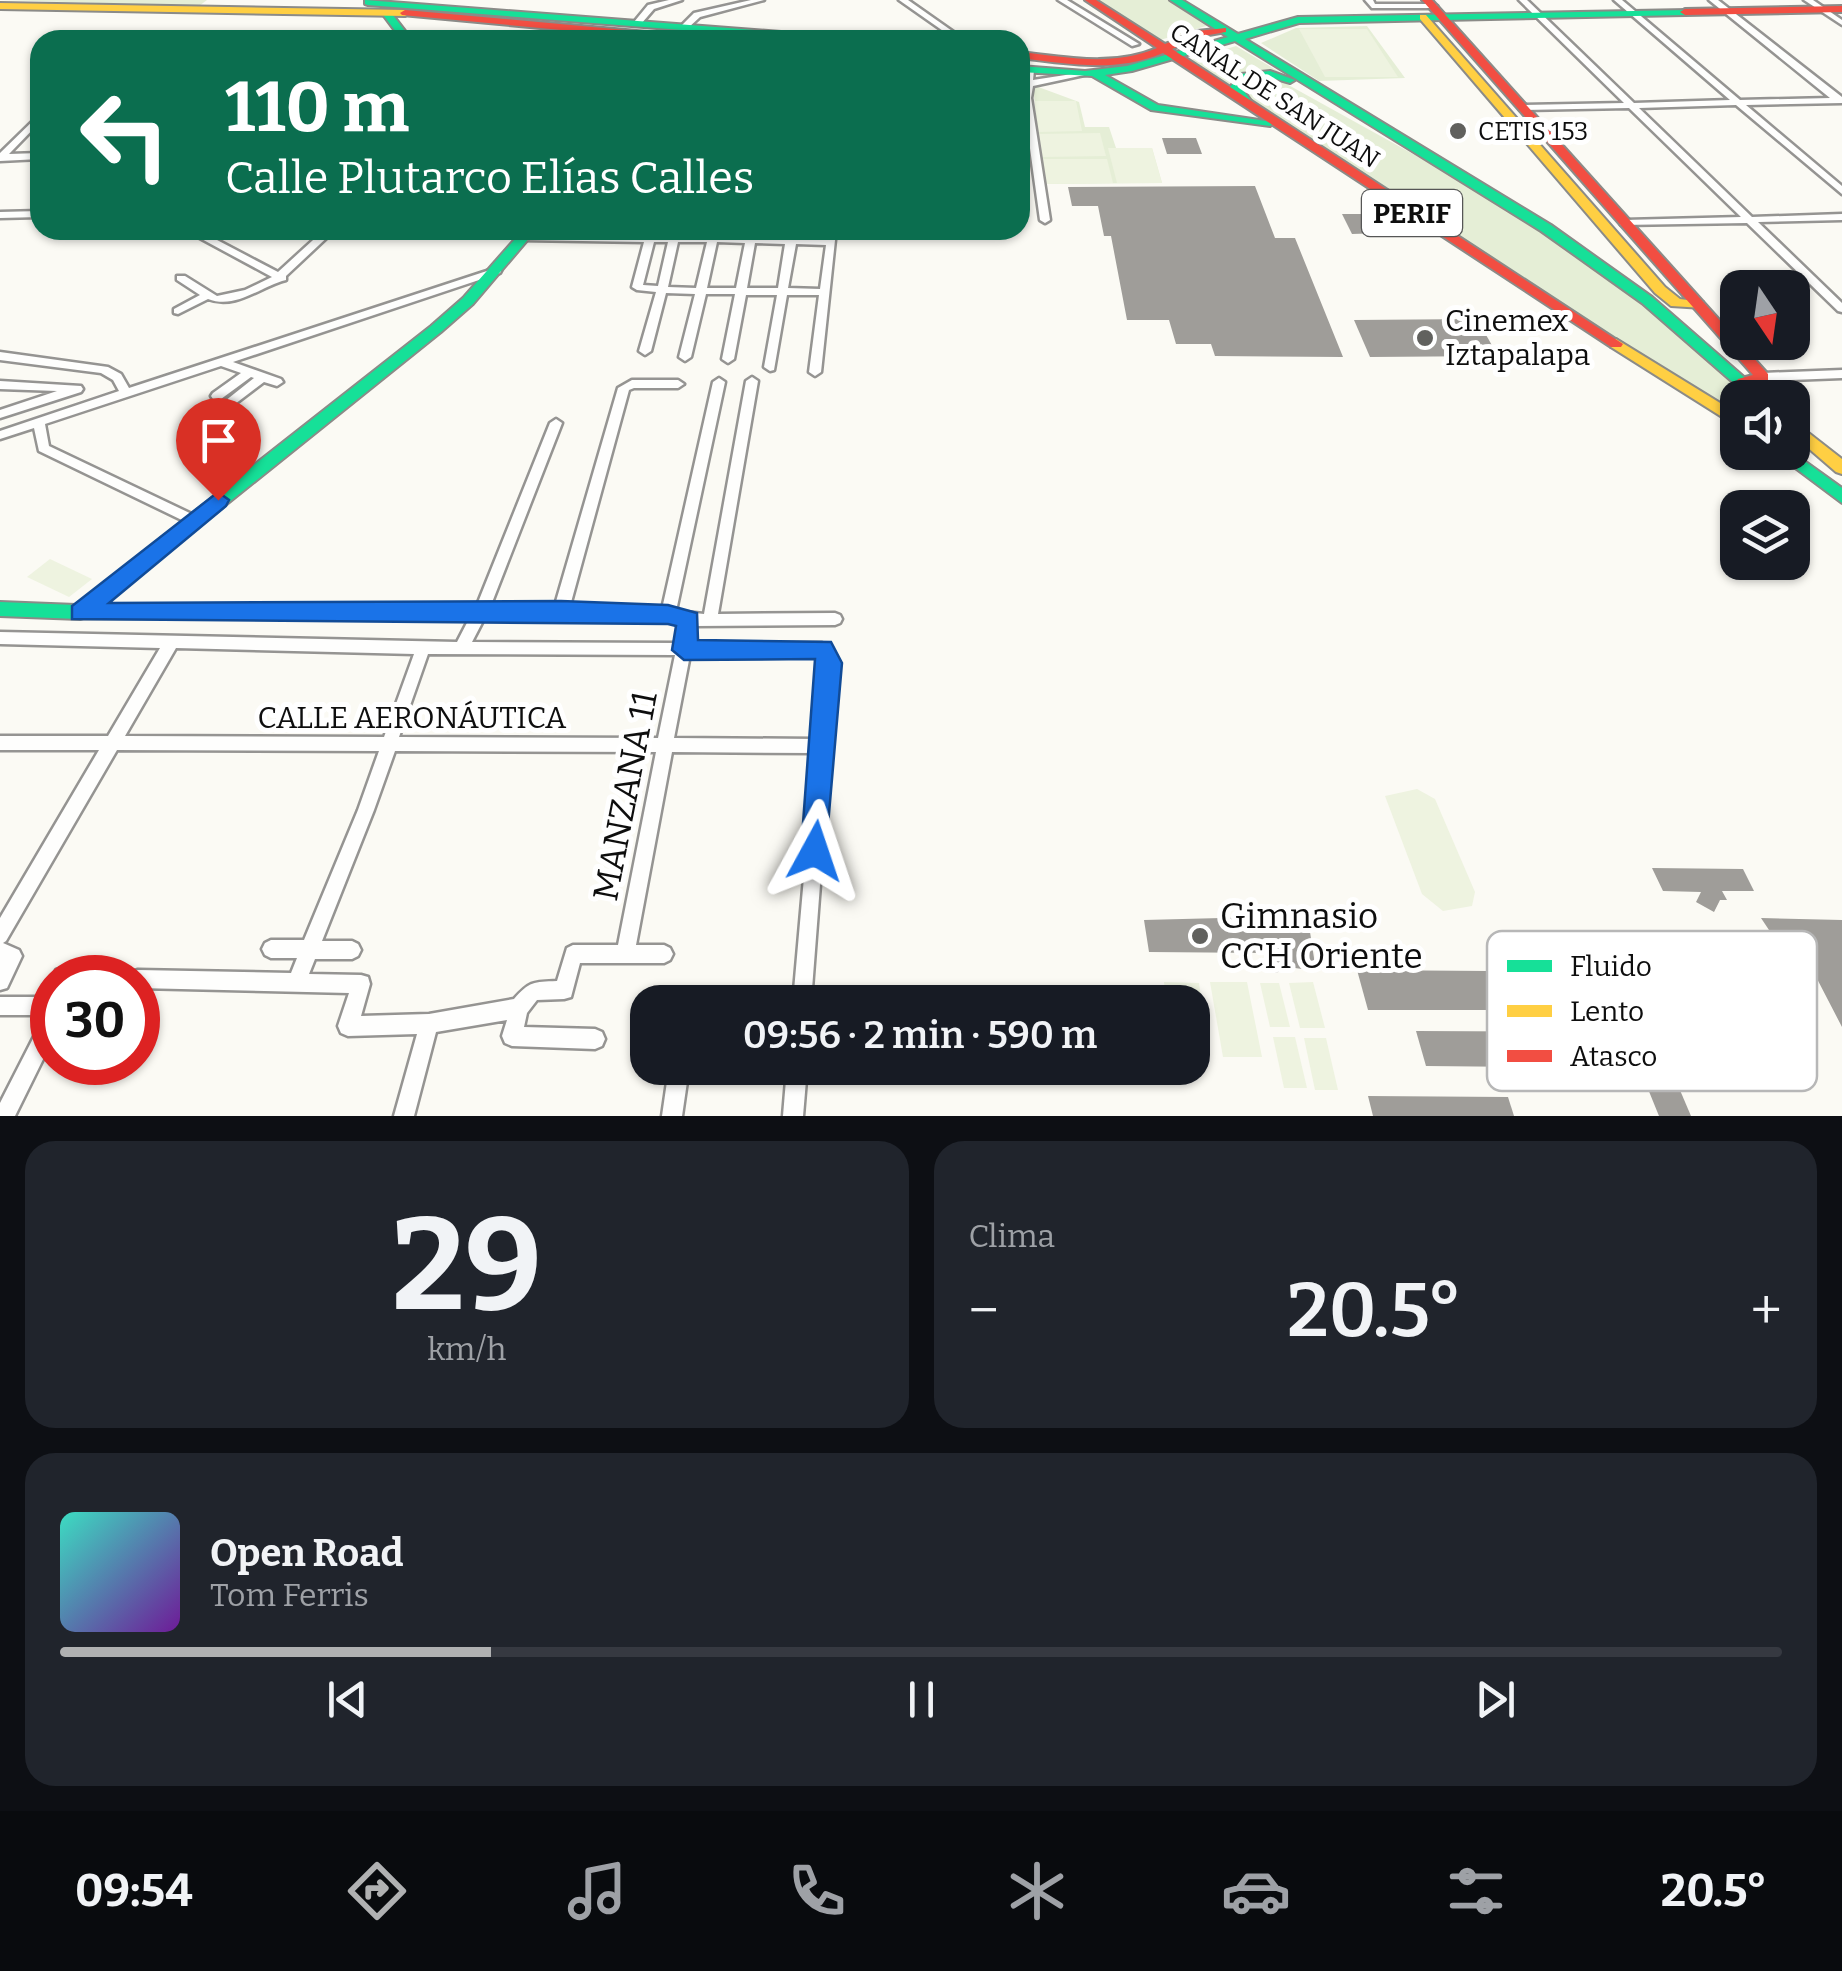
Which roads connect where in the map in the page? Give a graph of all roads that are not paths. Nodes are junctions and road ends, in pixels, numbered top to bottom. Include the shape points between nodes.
1 (246, 0) edge
2 (678, 0) edge
3 (760, 0) edge
4 (903, 0) edge
5 (1062, 0) edge
6 (1090, 0) edge
7 (1175, 0) edge
8 (1369, 0) edge
9 (1523, 0) edge
10 (1618, 0) edge
11 (366, 1) edge
12 (1720, 5) edge
13 (1815, 5) edge
14 (0, 6) edge
15 (1842, 9) edge
16 (1431, 10) edge
17 (386, 12) junction
18 (1634, 13) junction
19 (1540, 15) junction
20 (638, 22) junction
21 (1842, 23) edge
22 (400, 30) edge
23 (622, 30) edge
24 (662, 30) edge
25 (679, 30) edge
26 (947, 30) edge
27 (1229, 34) junction
28 (1135, 44) dead end
29 (1166, 53) junction
30 (1030, 69) edge
31 (1030, 70) edge
32 (1030, 73) edge
33 (1089, 74) junction
34 (1841, 101) edge
35 (1734, 102) junction
36 (1336, 103) junction
37 (1630, 105) junction
38 (1523, 108) junction
39 (1276, 125) junction
40 (30, 127) edge
41 (1030, 134) edge
42 (30, 156) edge
43 (0, 158) edge
44 (1554, 169) junction
45 (1578, 169) junction
46 (1842, 191) edge
47 (30, 214) edge
48 (0, 215) edge
49 (1842, 217) edge
50 (1750, 219) junction
51 (1045, 220) dead end
52 (1626, 223) junction
53 (209, 240) edge
54 (320, 240) edge
55 (523, 240) edge
56 (649, 240) edge
57 (674, 240) edge
58 (712, 240) edge
59 (751, 240) joint
60 (791, 241) junction
61 (496, 271) junction
62 (181, 278) dead end
63 (282, 278) junction
64 (662, 290) junction
65 (701, 291) junction
66 (741, 292) junction
67 (782, 292) junction
68 (824, 292) junction
69 (206, 296) junction
70 (1698, 305) junction
71 (1842, 309) edge
72 (178, 311) dead end
73 (645, 351) dead end
74 (0, 356) edge
75 (685, 357) dead end
76 (728, 359) dead end
77 (220, 361) junction
78 (770, 367) dead end
79 (250, 372) junction
80 (815, 372) dead end
81 (1842, 374) edge
82 (1763, 376) junction
83 (263, 377) junction
84 (1741, 380) edge
85 (1750, 380) edge
86 (752, 381) dead end
87 (277, 382) dead end
88 (718, 382) dead end
89 (678, 384) dead end
90 (0, 385) edge
91 (78, 390) junction
92 (126, 393) junction
93 (83, 407) junction
94 (1720, 410) edge
95 (0, 414) edge
96 (39, 422) junction
97 (556, 423) dead end
98 (0, 436) edge
99 (1810, 441) edge
100 (1842, 468) edge
101 (1806, 470) edge
102 (1842, 497) edge
103 (193, 520) junction
104 (561, 610) junction
105 (80, 612) junction
106 (479, 612) junction
107 (4, 615) edge
108 (668, 615) junction
109 (835, 618) dead end
110 (689, 620) junction
111 (710, 621) junction
112 (0, 638) edge
113 (172, 641) junction
114 (422, 648) junction
115 (461, 648) junction
116 (684, 650) junction
117 (0, 743) edge
118 (111, 744) junction
119 (388, 746) junction
120 (666, 746) junction
121 (823, 746) junction
122 (0, 935) edge
123 (271, 949) dead end
124 (309, 950) junction
125 (352, 950) dead end
126 (0, 951) edge
127 (625, 954) junction
128 (664, 954) dead end
129 (160, 979) edge
130 (0, 980) edge
131 (297, 980) junction
132 (803, 985) edge
133 (0, 1006) edge
134 (30, 1006) edge
135 (519, 1008) junction
136 (429, 1024) junction
137 (595, 1039) dead end
138 (30, 1065) edge
139 (676, 1085) edge
140 (796, 1085) edge
141 (4, 1116) edge
142 (404, 1116) edge
143 (672, 1116) edge
144 (793, 1116) edge

1 - 11 main road
2 - 20 street via 652,7
3 - 25 street via 696,15
4 - 26 street
5 - 28 street
6 - 29 main road, CANAL DE SAN JUAN / PERIF
7 - 27 main road, PERIF
8 - 16 street via 1372,6
9 - 19 street
10 - 18 street
11 - 17 main road
11 - 20 main road
12 - 13 main road
12 - 18 main road
12 - 34 street
13 - 15 main road
13 - 21 street
14 - 17 main road
16 - 19 main road
16 - 27 main road via 1298,20
16 - 38 main road
16 - 44 main road
17 - 22 main road
17 - 23 main road
18 - 19 main road
18 - 35 street
19 - 37 street
20 - 24 main road
27 - 29 main road via 1196,32
27 - 36 main road, PERIF
29 - 30 main road
29 - 33 main road
29 - 39 main road, CANAL DE SAN JUAN / PERIF
31 - 33 main road
32 - 33 street via 1051,82
33 - 39 main road via 1156,108
34 - 35 street
35 - 37 street
35 - 46 street
36 - 39 main road via 1280,76 1238,79 1236,90
36 - 84 main road, PERIF via 1579,250
37 - 38 street
37 - 50 street
38 - 45 main road
39 - 94 main road, CANAL DE SAN JUAN / PERIF
40 - 43 street
41 - 51 street
42 - 43 street
44 - 45 main road
44 - 70 main road via 1666,297
45 - 52 main road
47 - 48 street
49 - 50 street
50 - 52 street
50 - 71 street
52 - 70 main road
53 - 63 street
54 - 63 street
55 - 61 main road
56 - 64 street via 637,287
57 - 64 street
58 - 65 street
59 - 60 street
59 - 66 street
60 - 67 street
60 - 68 street via 831,242
61 - 77 street
61 - 103 main road via 436,328
62 - 69 street
63 - 69 street via 225,299
64 - 65 street
64 - 73 street
65 - 66 street
65 - 75 street
66 - 67 street
66 - 76 street
67 - 68 street
67 - 78 street
68 - 80 street
69 - 72 street
70 - 82 main road
74 - 92 street via 104,370
77 - 79 street
77 - 92 street
79 - 83 street
79 - 83 street via 224,398
81 - 82 street
82 - 85 main road
83 - 87 street
86 - 111 street
88 - 108 street
89 - 104 street via 624,388
90 - 91 street
91 - 93 street
91 - 95 street
92 - 93 street
93 - 96 street
96 - 98 street
96 - 103 street via 43,448
97 - 106 street
99 - 100 main road
101 - 102 main road
103 - 105 main road
104 - 106 street
104 - 108 street
105 - 106 street
105 - 107 main road
106 - 115 street
108 - 110 street
109 - 111 street
110 - 111 street
110 - 116 street, MANZANA 11
112 - 113 street
113 - 114 street
113 - 118 street
114 - 115 street
114 - 119 street
115 - 116 street
116 - 120 street, MANZANA 11
116 - 121 street via 828,652
117 - 118 street, CALLE AERONÁUTICA
118 - 119 street, CALLE AERONÁUTICA
118 - 122 street
119 - 120 street, CALLE AERONÁUTICA
119 - 124 street
120 - 121 street, CALLE AERONÁUTICA
120 - 127 street, MANZANA 11
121 - 132 street
123 - 124 street
124 - 125 street
124 - 131 street
126 - 130 street via 13,956
127 - 128 street
127 - 135 street via 573,954 564,990 533,990
129 - 131 street
131 - 136 street via 361,984 348,1026
133 - 134 street
135 - 136 street
135 - 137 street via 512,1036
136 - 142 street
138 - 141 street
139 - 143 street
140 - 144 street

